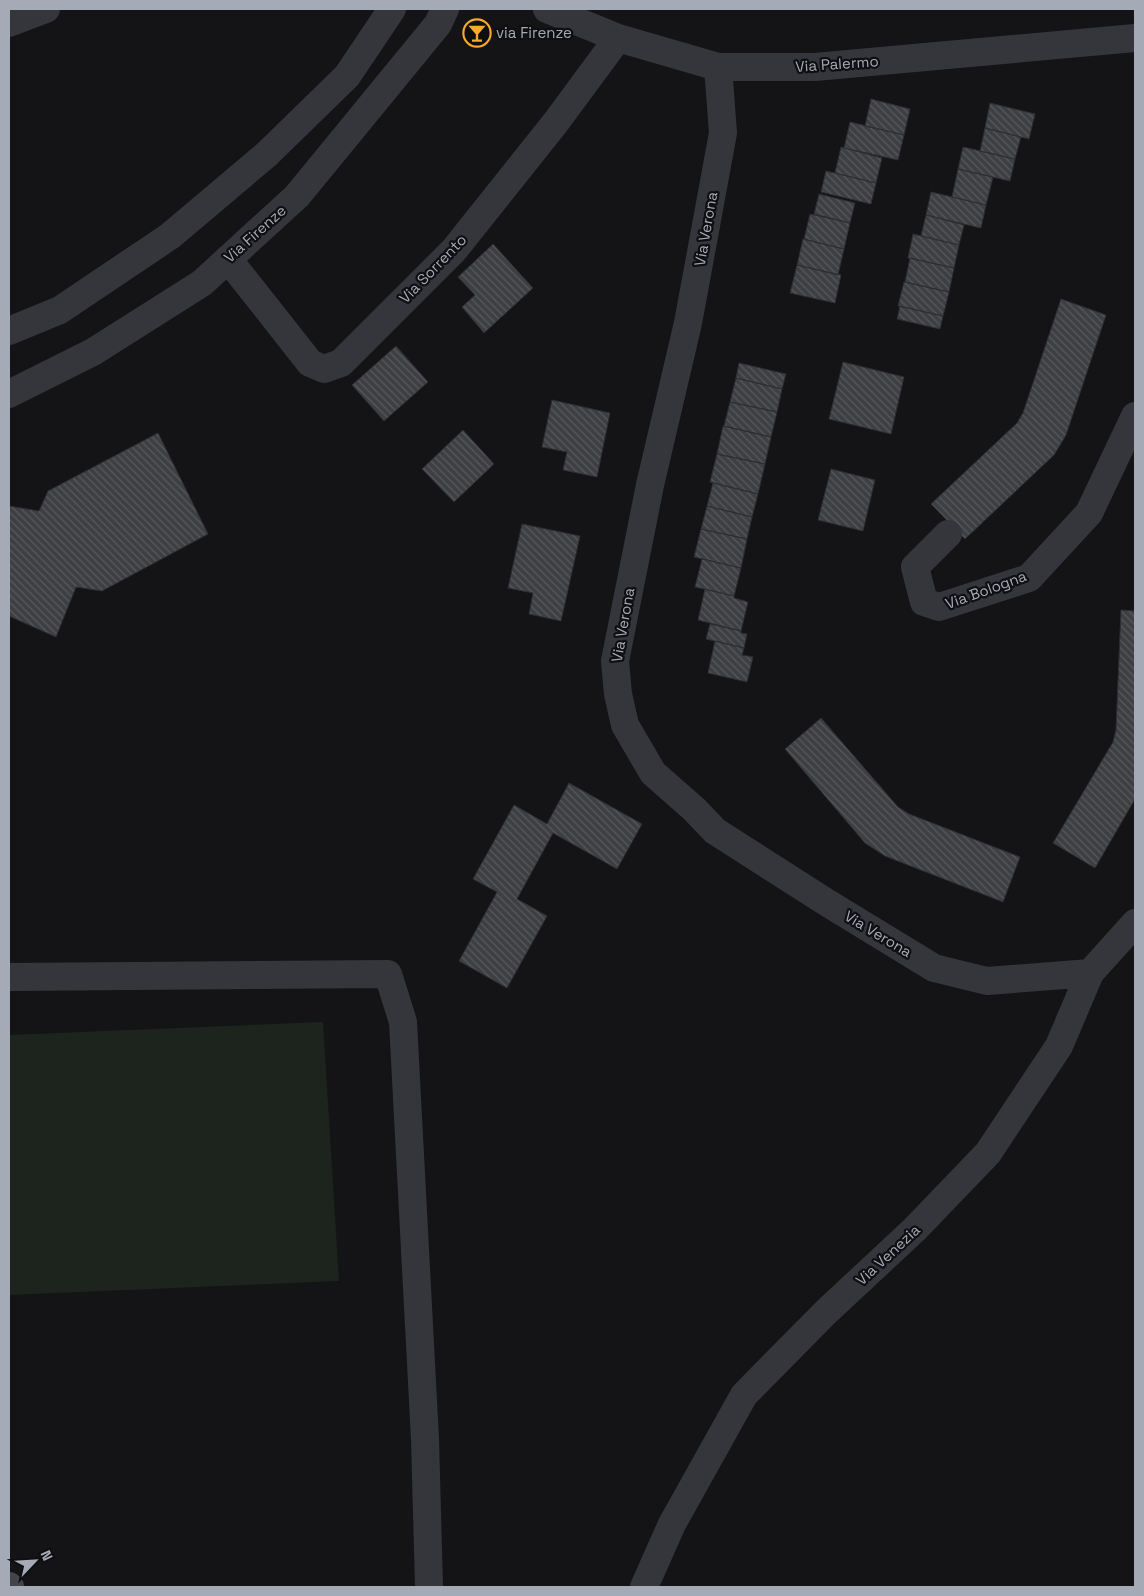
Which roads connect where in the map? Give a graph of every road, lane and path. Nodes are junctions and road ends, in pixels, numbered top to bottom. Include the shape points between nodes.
1 (46, 9) edge
2 (392, 9) edge
3 (445, 9) edge
4 (547, 9) edge
5 (9, 23) edge
6 (618, 38) junction
7 (1135, 38) edge
8 (718, 67) junction
9 (228, 259) junction
10 (9, 332) edge
11 (9, 394) edge
12 (1135, 416) edge
13 (948, 534) dead end
14 (1135, 923) edge
15 (1090, 973) junction
16 (9, 977) edge
17 (429, 1587) edge
18 (644, 1587) edge

1 - 5 street
2 - 10 street via 347,76 267,154 170,236 60,310
3 - 9 street, Via Firenze via 438,24 297,196
4 - 6 street, Via Palermo
6 - 8 street, Via Palermo
6 - 9 street, Via Sorrento via 454,250 341,363 324,369 310,363
7 - 8 street, Via Palermo via 816,68
8 - 15 street, Via Verona via 723,133 688,323 650,486 615,661 625,725 653,773 715,831 934,968 987,981
9 - 11 street, Via Firenze via 202,283 93,352
12 - 13 street, Via Bologna via 1089,513 1029,578 939,607 924,602 915,567
14 - 15 street, Via Venezia
15 - 18 street, Via Venezia via 1059,1046 988,1153 915,1229 744,1395 672,1524
16 - 17 street via 388,974 403,1022 425,1438

